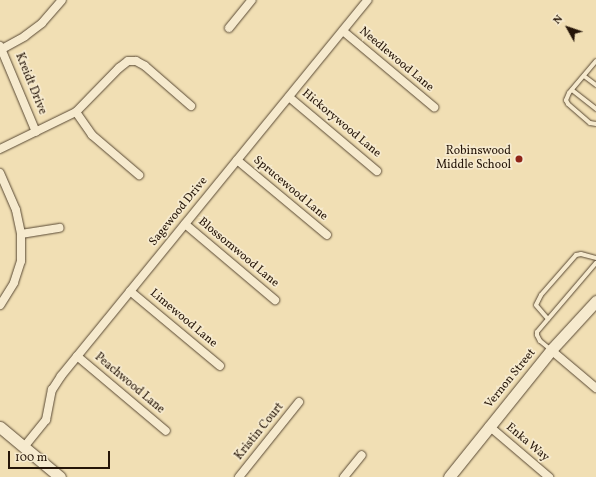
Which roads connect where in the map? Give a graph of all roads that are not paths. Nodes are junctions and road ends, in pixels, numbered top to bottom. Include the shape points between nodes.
1 (62, 0) edge
2 (252, 0) edge
3 (368, 0) edge
4 (229, 28) dead end
5 (343, 31) junction
6 (1, 47) edge
7 (596, 61) edge
8 (584, 76) junction
9 (596, 85) edge
10 (571, 91) junction
11 (289, 97) junction
12 (192, 106) dead end
13 (434, 107) dead end
14 (596, 109) edge
15 (76, 112) junction
16 (596, 124) edge
17 (36, 132) junction
18 (0, 149) edge
19 (237, 160) junction
20 (378, 171) dead end
21 (0, 172) edge
22 (139, 175) dead end
23 (185, 224) junction
24 (60, 228) dead end
25 (21, 234) junction
26 (327, 235) dead end
27 (596, 258) edge
28 (596, 263) edge
29 (130, 291) junction
30 (275, 300) dead end
31 (596, 301) edge
32 (0, 306) edge
33 (548, 319) junction
34 (551, 350) junction
35 (77, 356) junction
36 (220, 366) dead end
37 (596, 388) edge
38 (299, 402) dead end
39 (489, 426) junction
40 (0, 427) edge
41 (166, 431) dead end
42 (24, 447) junction
43 (362, 455) dead end
44 (60, 477) edge
45 (239, 477) edge
46 (344, 477) edge
47 (449, 477) edge
48 (549, 477) edge

1 - 6 street via 42,23 25,36
2 - 4 street
3 - 5 street, Sagewood Drive
5 - 11 street, Sagewood Drive
5 - 13 street, Needlewood Lane
6 - 17 street, Kreidt Drive
7 - 8 lane
8 - 9 lane
8 - 10 lane
10 - 14 lane
10 - 16 lane via 566,100 568,104 590,123
11 - 19 street, Sagewood Drive
11 - 20 street, Hickorywood Lane
12 - 15 street via 145,66 136,61 128,61 118,68
15 - 17 street
15 - 22 street via 92,135
17 - 18 street
19 - 23 street, Sagewood Drive
19 - 26 street, Sprucewood Lane
21 - 25 street via 16,210
23 - 29 street, Sagewood Drive
23 - 30 street, Blossomwood Lane
24 - 25 street
25 - 32 street via 21,262 14,283
27 - 33 lane via 576,255 541,295 536,305
28 - 33 lane
29 - 35 street, Sagewood Drive
29 - 36 street, Limewood Lane
31 - 34 street, Vernon Street
33 - 34 lane via 537,332 537,336
34 - 37 street
34 - 39 street, Vernon Street
35 - 41 street, Peachwood Lane
35 - 42 street, Sagewood Drive via 52,390 46,420
38 - 45 street, Kristin Court
39 - 47 street, Vernon Street
39 - 48 street, Enka Way
40 - 42 street
42 - 44 street
43 - 46 street

